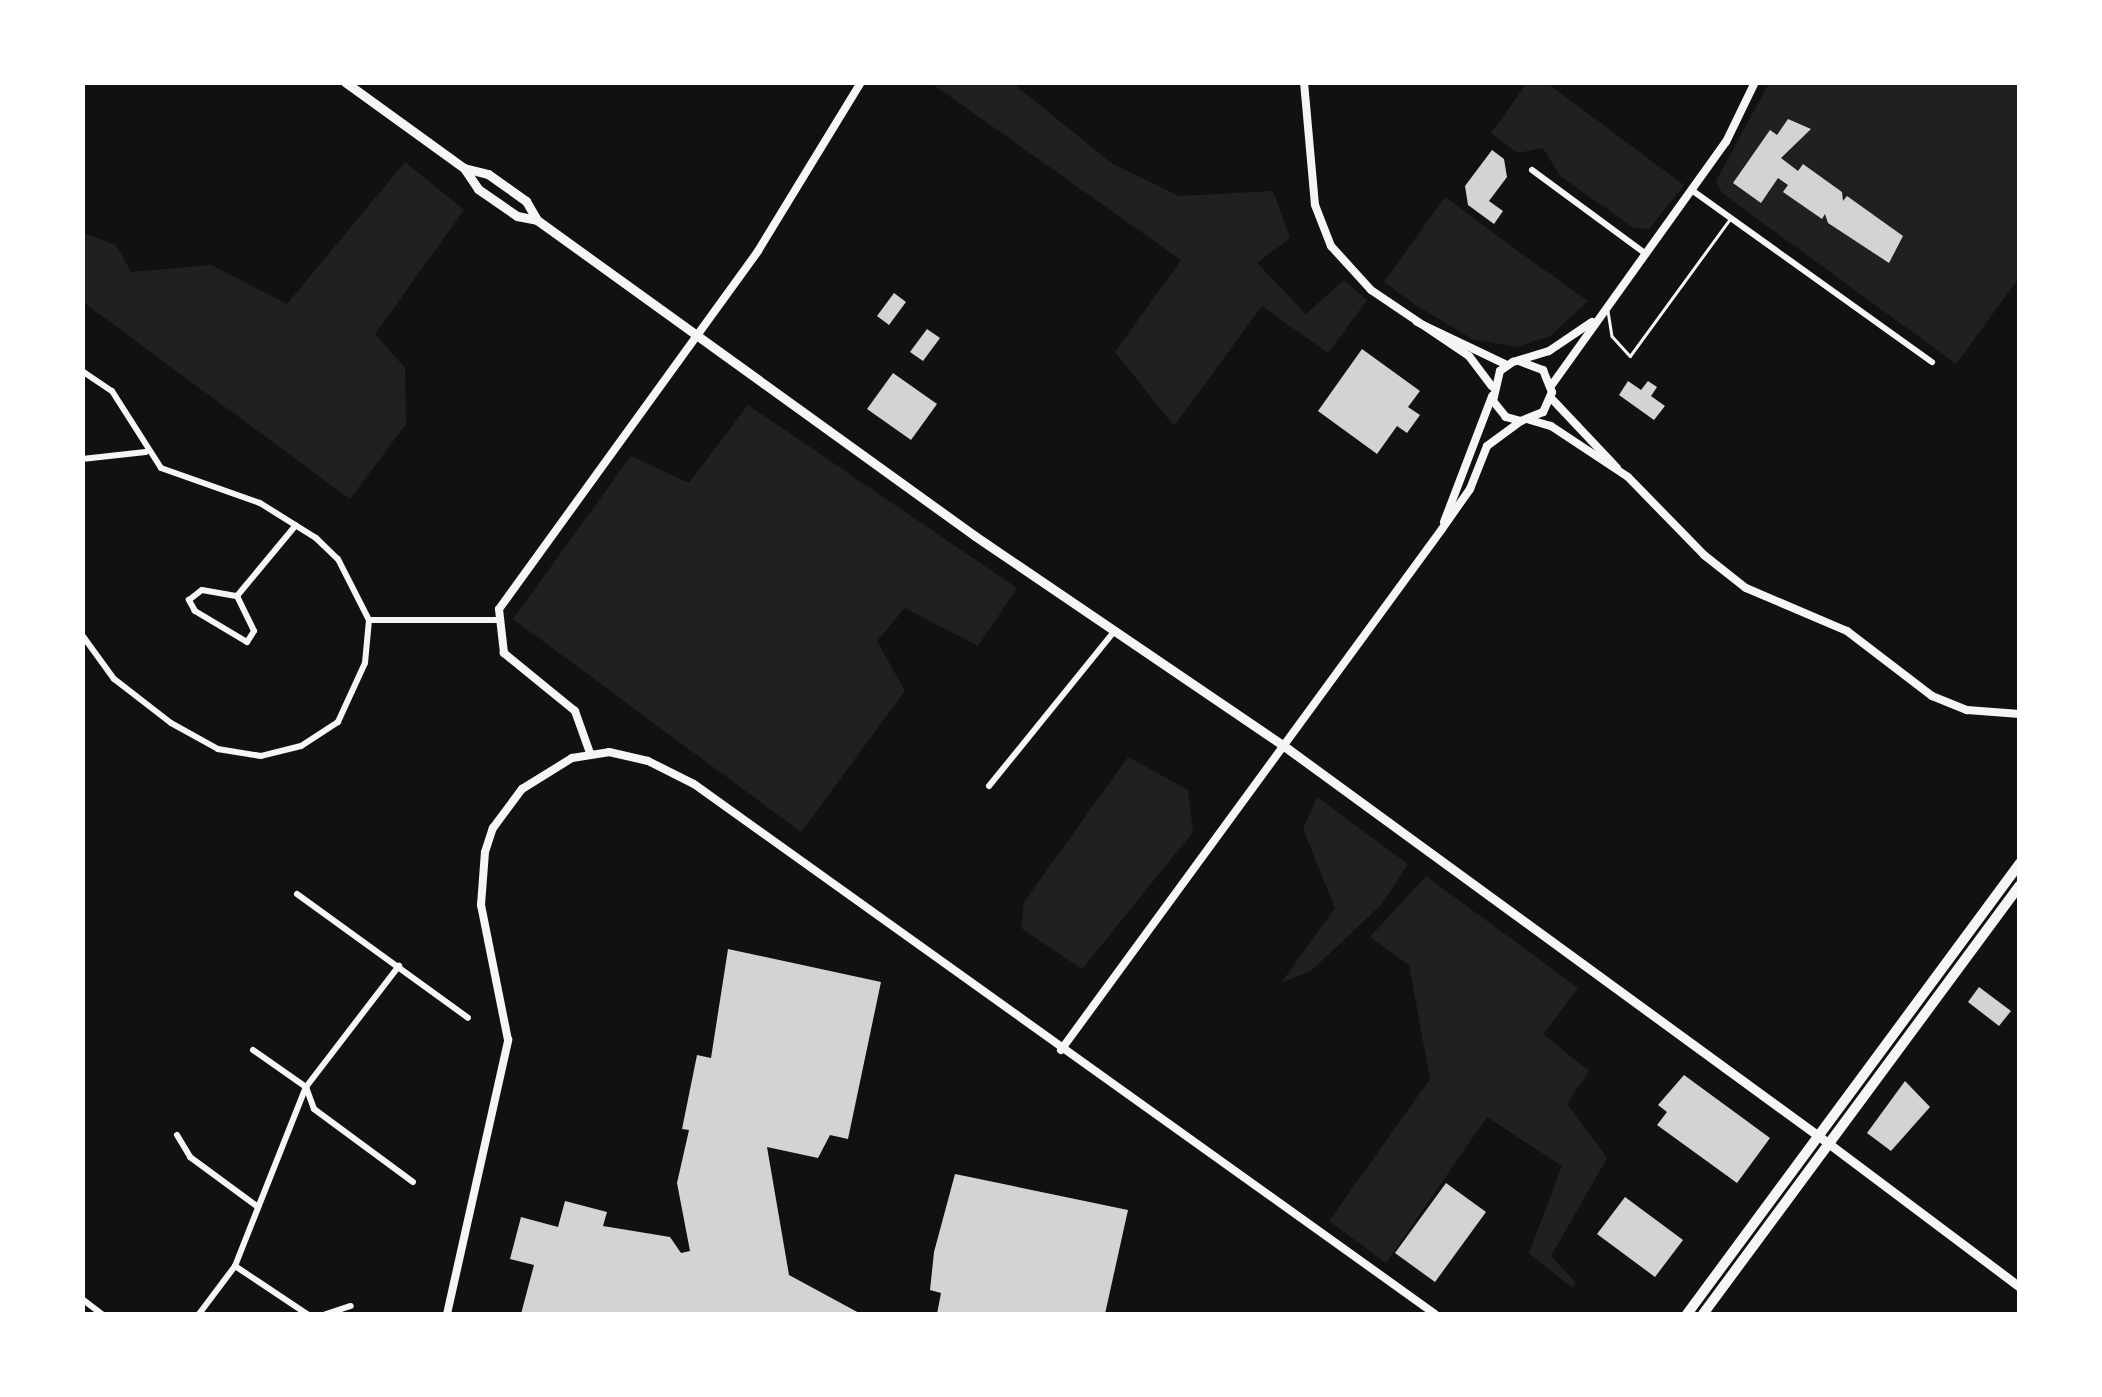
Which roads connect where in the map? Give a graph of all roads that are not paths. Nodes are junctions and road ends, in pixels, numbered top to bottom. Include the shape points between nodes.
1 (346, 82) edge
2 (861, 82) edge
3 (1304, 82) edge
4 (1755, 82) edge
5 (464, 168) junction
6 (1532, 170) dead end
7 (1693, 191) junction
8 (1731, 218) junction
9 (537, 220) junction
10 (1646, 254) junction
11 (1606, 305) junction
12 (1417, 322) junction
13 (1592, 322) junction
14 (696, 336) junction
15 (1519, 361) junction
16 (1932, 362) dead end
17 (1507, 365) junction
18 (82, 371) edge
19 (1551, 386) junction
20 (1492, 391) junction
21 (1551, 398) junction
22 (1525, 421) junction
23 (146, 452) junction
24 (82, 459) edge
25 (1617, 468) junction
26 (296, 525) junction
27 (1442, 529) junction
28 (237, 596) junction
29 (369, 620) junction
30 (497, 620) junction
31 (1113, 632) junction
32 (82, 635) edge
33 (2020, 714) edge
34 (1284, 746) junction
35 (590, 753) junction
36 (989, 786) dead end
37 (2020, 864) edge
38 (2020, 885) edge
39 (297, 894) dead end
40 (398, 966) junction
41 (468, 1018) dead end
42 (253, 1050) dead end
43 (1061, 1050) junction
44 (306, 1087) junction
45 (177, 1135) dead end
46 (1818, 1136) junction
47 (1828, 1144) junction
48 (413, 1182) dead end
49 (258, 1206) junction
50 (235, 1266) junction
51 (2020, 1287) edge
52 (82, 1299) edge
53 (351, 1306) dead end
54 (102, 1314) edge
55 (200, 1314) edge
56 (307, 1314) edge
57 (326, 1314) edge
58 (446, 1314) edge
59 (1435, 1314) edge
60 (1688, 1314) edge
61 (1703, 1314) edge

1 - 5 main road
2 - 14 street via 758,251
3 - 12 street via 1314,205 1331,246 1371,290
4 - 7 street
5 - 9 main road via 501,183 526,201
5 - 9 main road via 478,189 517,216
6 - 10 street
7 - 8 street
7 - 10 street
8 - 11 lane via 1630,356 1621,350
8 - 16 street
9 - 14 main road
10 - 11 street
11 - 13 street
12 - 17 street
12 - 20 street via 1469,356
13 - 15 street via 1549,351
13 - 19 street
14 - 30 street via 526,567
14 - 31 main road
15 - 17 street
15 - 19 street via 1536,365
17 - 20 street
18 - 23 street via 112,391
19 - 21 street
20 - 22 street via 1502,414
20 - 27 street
21 - 22 street
21 - 25 street
22 - 25 street
22 - 27 street via 1488,446 1470,489
23 - 24 street
23 - 26 street via 161,468 217,485
25 - 33 street via 1746,588 1847,631 1897,676 1942,700 1984,714
26 - 28 street
26 - 29 street via 338,559
27 - 34 street
28 - 28 street via 202,590 190,600 194,611 242,643 254,631
29 - 30 street
29 - 32 street via 365,663 338,722 301,746 261,756 218,749 170,723 114,679
30 - 35 street via 504,653 575,711
31 - 34 main road
31 - 36 street
34 - 43 street
34 - 46 main road
35 - 43 street via 629,755 694,784
35 - 58 street via 554,766 522,789 493,828 485,852 481,905 508,1040
37 - 46 highway
38 - 47 highway
39 - 40 street
40 - 41 street
40 - 44 street
42 - 44 street
43 - 59 street
44 - 48 street via 314,1109
44 - 49 street
45 - 49 street via 190,1158
46 - 47 main road
46 - 60 highway
47 - 51 main road
47 - 61 highway
49 - 50 street
50 - 55 street
50 - 56 street
52 - 54 street
53 - 57 street

